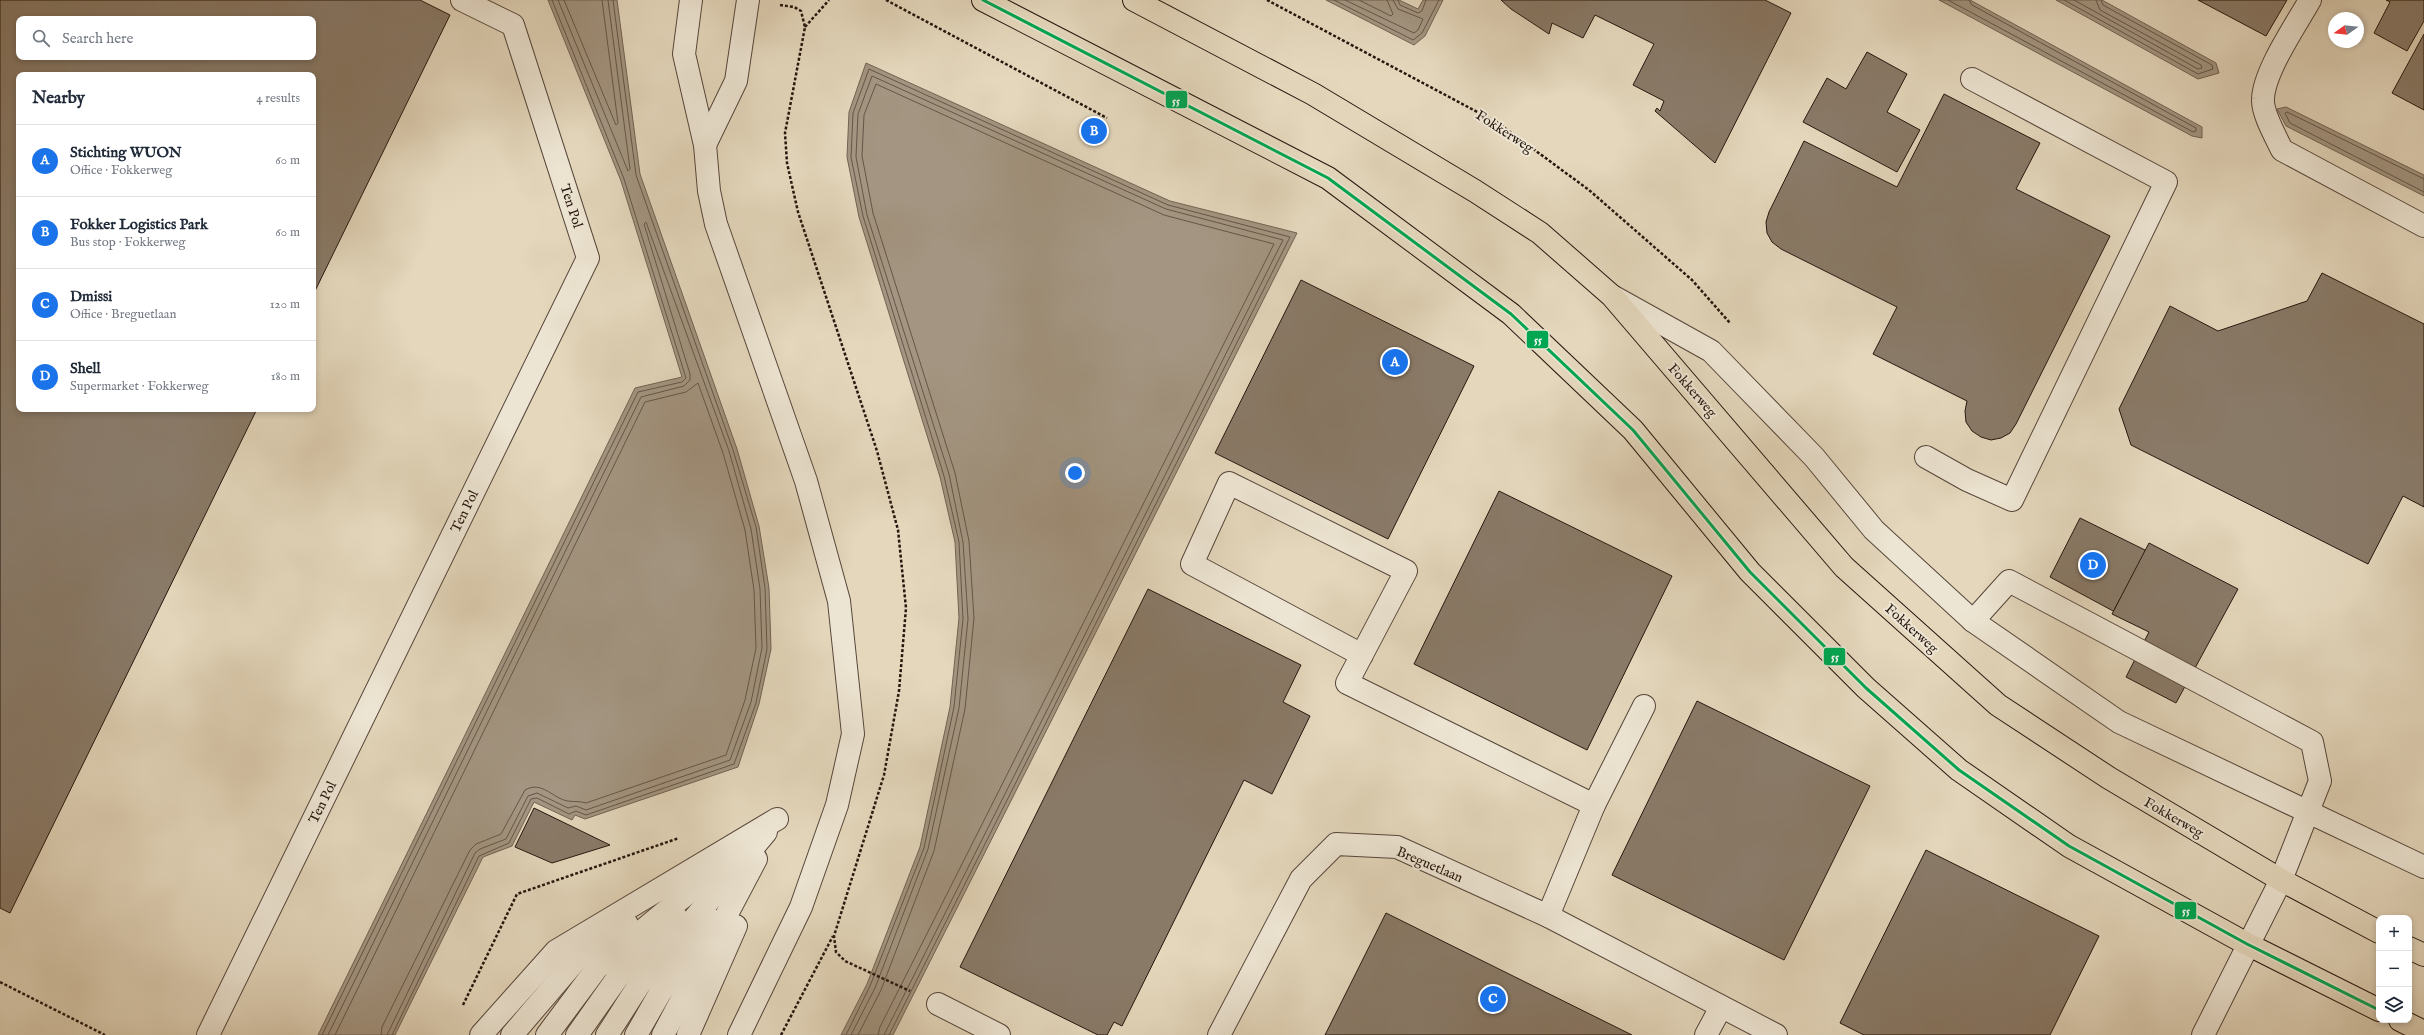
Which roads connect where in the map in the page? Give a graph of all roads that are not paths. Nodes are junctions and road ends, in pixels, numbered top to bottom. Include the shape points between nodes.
1 (462, 0) edge
2 (692, 0) edge
3 (748, 0) edge
4 (983, 0) edge
5 (1134, 0) edge
6 (2310, 0) edge
7 (1972, 79) dead end
8 (705, 145) junction
9 (2424, 226) edge
10 (1612, 296) junction
11 (1926, 458) dead end
12 (1973, 621) junction
13 (1362, 655) junction
14 (1644, 706) dead end
15 (1594, 805) junction
16 (2308, 812) junction
17 (777, 818) junction
18 (2424, 867) edge
19 (2281, 880) junction
20 (1548, 916) junction
21 (2376, 930) edge
22 (2247, 944) junction
23 (2412, 949) edge
24 (2424, 955) edge
25 (938, 1004) road end
26 (1721, 1007) junction
27 (2376, 1008) edge
28 (2406, 1023) edge
29 (2424, 1032) edge
30 (208, 1035) edge
31 (481, 1035) edge
32 (512, 1035) edge
33 (547, 1035) edge
34 (577, 1035) edge
35 (608, 1035) edge
36 (636, 1035) edge
37 (663, 1035) edge
38 (688, 1035) edge
39 (740, 1035) edge
40 (999, 1035) edge
41 (1219, 1035) edge
42 (1706, 1035) edge
43 (1776, 1035) edge
44 (2203, 1035) edge

1 - 30 street, Ten Pol via 513,25 588,258
2 - 8 street via 684,54
3 - 8 street via 736,81
4 - 22 main road via 1328,178 1511,314 1633,430 1750,572 1866,688 1959,770 2069,846
5 - 10 main road, Fokkerweg via 1313,94 1475,191 1540,234
6 - 9 street via 2268,76 2262,100 2282,150
7 - 11 street via 2166,182 2012,500 1966,480
8 - 39 street via 709,191 716,224 806,481 839,601 853,734 837,805 801,907
10 - 12 street, Fokkerweg via 1711,351 1814,456 1874,530
10 - 19 main road, Fokkerweg via 1844,567 1998,705 2109,778
12 - 16 street, Fokkerweg via 2119,722
12 - 16 street via 2009,581 2312,742 2320,781
13 - 13 street via 1406,571 1229,483 1192,564
13 - 15 street via 1347,683
14 - 15 street
15 - 20 street
16 - 18 street, Fokkerweg
16 - 19 street
17 - 31 street via 556,951
17 - 32 street via 576,960
17 - 33 street via 597,968
17 - 34 street via 618,977
17 - 35 street via 639,985
17 - 36 street via 660,993
17 - 37 street
17 - 38 street via 764,861
19 - 21 main road, Fokkerweg
19 - 22 street
20 - 26 street, Breguetlaan
20 - 41 street, Breguetlaan via 1396,847 1336,844 1301,879
22 - 27 main road
22 - 44 street
23 - 24 main road
25 - 40 street
26 - 42 street
26 - 43 street, Breguetlaan
28 - 29 main road

